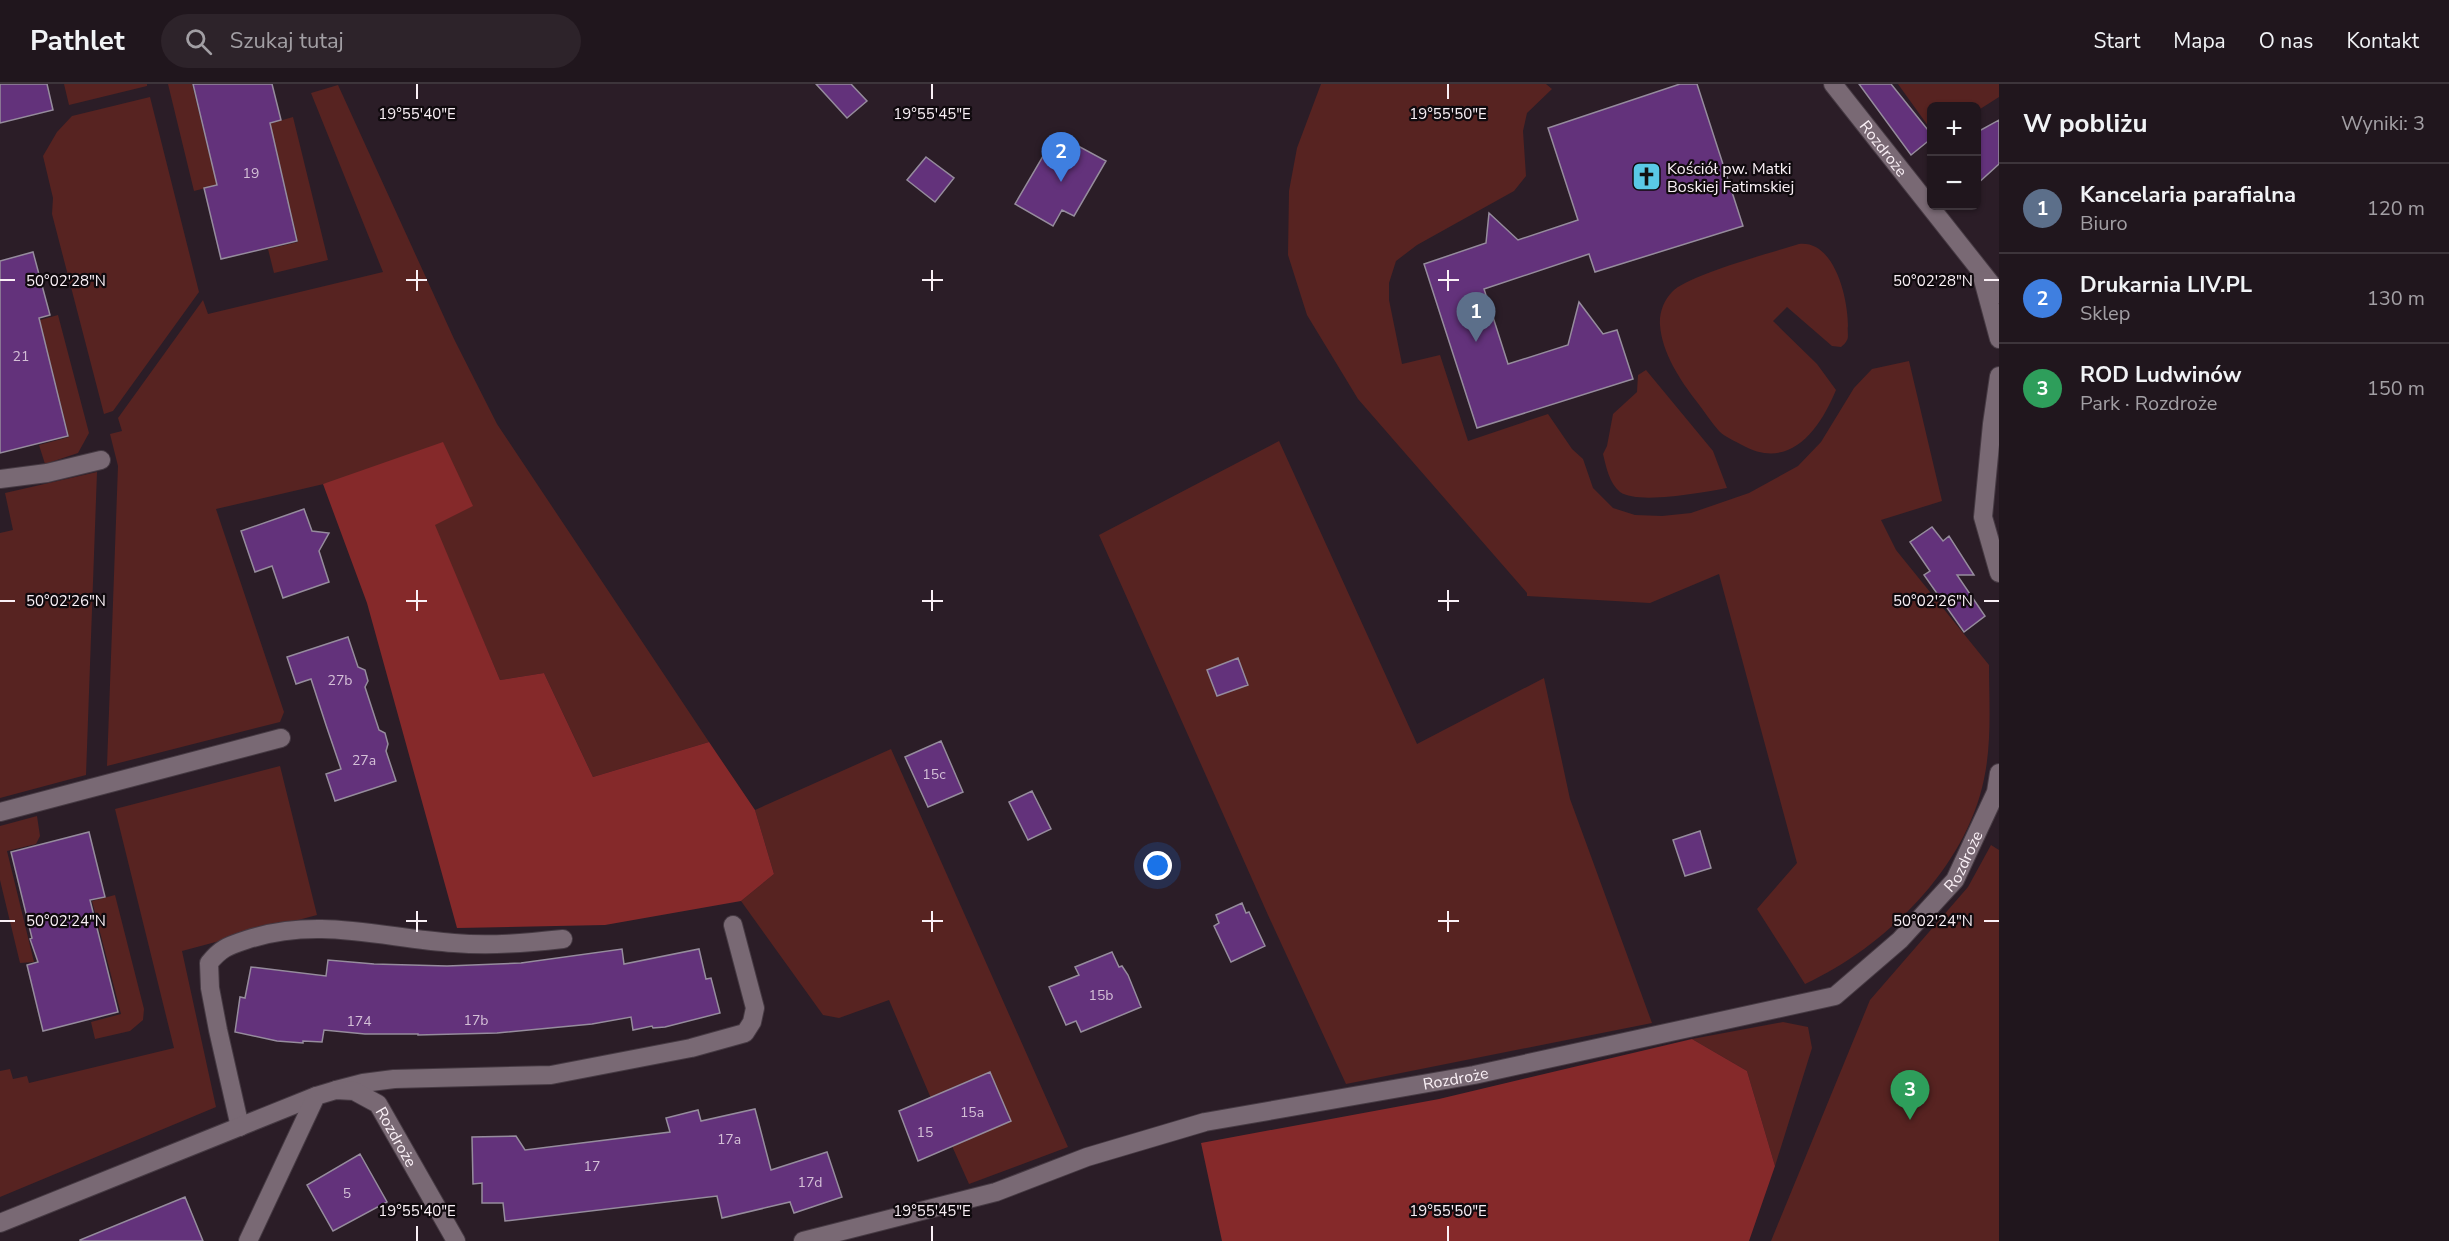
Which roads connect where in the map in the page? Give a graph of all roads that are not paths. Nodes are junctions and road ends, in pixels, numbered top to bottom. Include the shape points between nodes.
1 (1833, 84) edge
2 (1980, 270) junction
3 (1999, 294) edge
4 (1999, 339) edge
5 (1999, 376) edge
6 (101, 460) dead end
7 (0, 478) edge
8 (1999, 573) edge
9 (281, 738) dead end
10 (1999, 773) edge
11 (0, 812) edge
12 (733, 925) dead end
13 (563, 939) dead end
14 (336, 1090) junction
15 (316, 1096) junction
16 (240, 1127) junction
17 (0, 1223) edge
18 (248, 1241) edge
19 (456, 1241) edge
20 (803, 1241) edge

1 - 2 street, Rozdroże
2 - 3 street
2 - 4 street, Rozdroże
5 - 8 street via 1983,517
6 - 7 street via 47,473
9 - 11 street
10 - 20 street, Rozdroże via 1996,792 1955,880 1900,940 1835,996 1474,1075 1205,1122 1087,1156 996,1192
12 - 14 street via 755,1008 745,1033 691,1048 551,1075 394,1079
13 - 16 street via 506,945 454,943 307,928 257,937 219,950 209,963 210,988
14 - 15 street, Rozdroże
14 - 19 street, Rozdroże via 363,1094 383,1110
15 - 16 street, Rozdroże
15 - 18 street
16 - 17 street, Rozdroże

